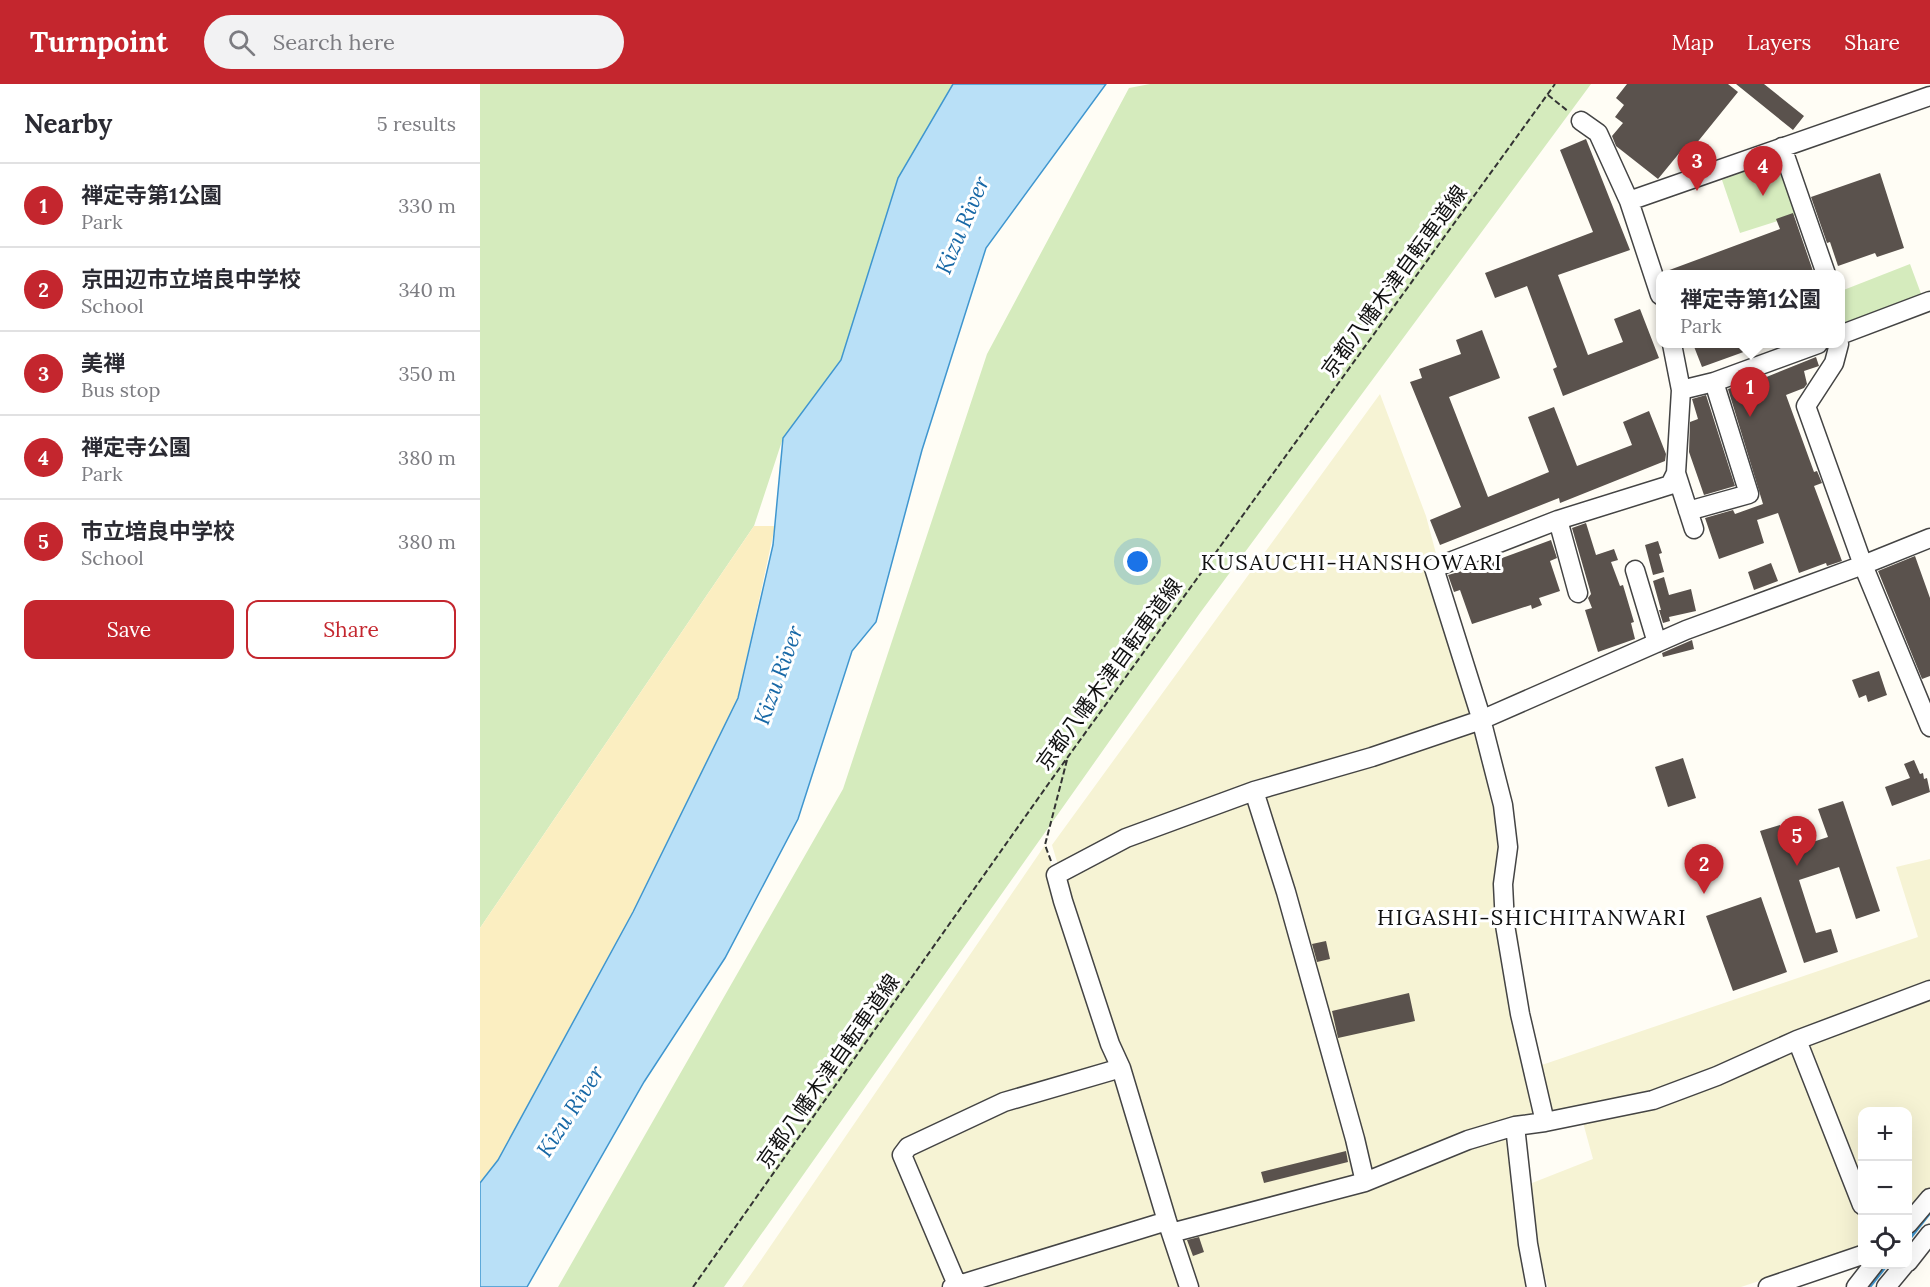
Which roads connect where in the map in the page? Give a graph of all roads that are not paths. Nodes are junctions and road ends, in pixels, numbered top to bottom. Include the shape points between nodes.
1 (1930, 96) edge
2 (1581, 121) road end
3 (1782, 147) junction
4 (1629, 201) junction
5 (1825, 270) edge
6 (1656, 284) edge
7 (1930, 301) edge
8 (1845, 336) edge
9 (1673, 348) edge
10 (1807, 348) edge
11 (1838, 348) edge
12 (1714, 382) junction
13 (1681, 390) junction
14 (1676, 473) junction
15 (1688, 511) junction
16 (1558, 520) junction
17 (1694, 530) dead end
18 (1930, 538) edge
19 (1863, 565) junction
20 (1635, 570) dead end
21 (1578, 593) dead end
22 (1657, 643) junction
23 (1480, 720) junction
24 (1930, 727) edge
25 (1254, 791) junction
26 (1930, 990) edge
27 (1797, 1040) junction
28 (1121, 1068) junction
29 (1545, 1122) junction
30 (1515, 1126) junction
31 (1365, 1182) junction
32 (1858, 1192) edge
33 (1930, 1198) edge
34 (1912, 1219) edge
35 (1168, 1227) junction
36 (1930, 1233) edge
37 (1912, 1239) edge
38 (1912, 1256) edge
39 (1858, 1257) edge
40 (1870, 1269) edge
41 (956, 1286) edge
42 (1189, 1287) edge
43 (1536, 1287) edge
44 (1768, 1287) edge
45 (1856, 1287) edge

1 - 3 street
2 - 4 street via 1598,133
3 - 4 street
3 - 5 street
4 - 6 street
7 - 8 street
9 - 13 street
10 - 12 street
11 - 19 street via 1834,363 1806,406
12 - 13 street
12 - 15 street via 1749,494
13 - 14 street
14 - 15 street
14 - 16 street via 1670,485
15 - 17 street
16 - 21 street
16 - 23 street via 1434,568
18 - 19 street
19 - 22 street
19 - 24 street
20 - 22 street
22 - 23 street
23 - 25 street
23 - 29 street via 1503,805 1508,846 1503,884 1505,924 1520,1014
25 - 28 street via 1126,838 1056,875
25 - 31 street via 1286,892
26 - 27 street
27 - 29 street via 1653,1100
27 - 32 street
28 - 35 street
28 - 41 street via 1004,1102 908,1147 902,1155
29 - 30 street
30 - 31 street via 1468,1140
30 - 43 street
31 - 35 street
33 - 34 street
35 - 41 street
35 - 42 street
36 - 37 street
36 - 38 street
39 - 44 street
40 - 45 street

